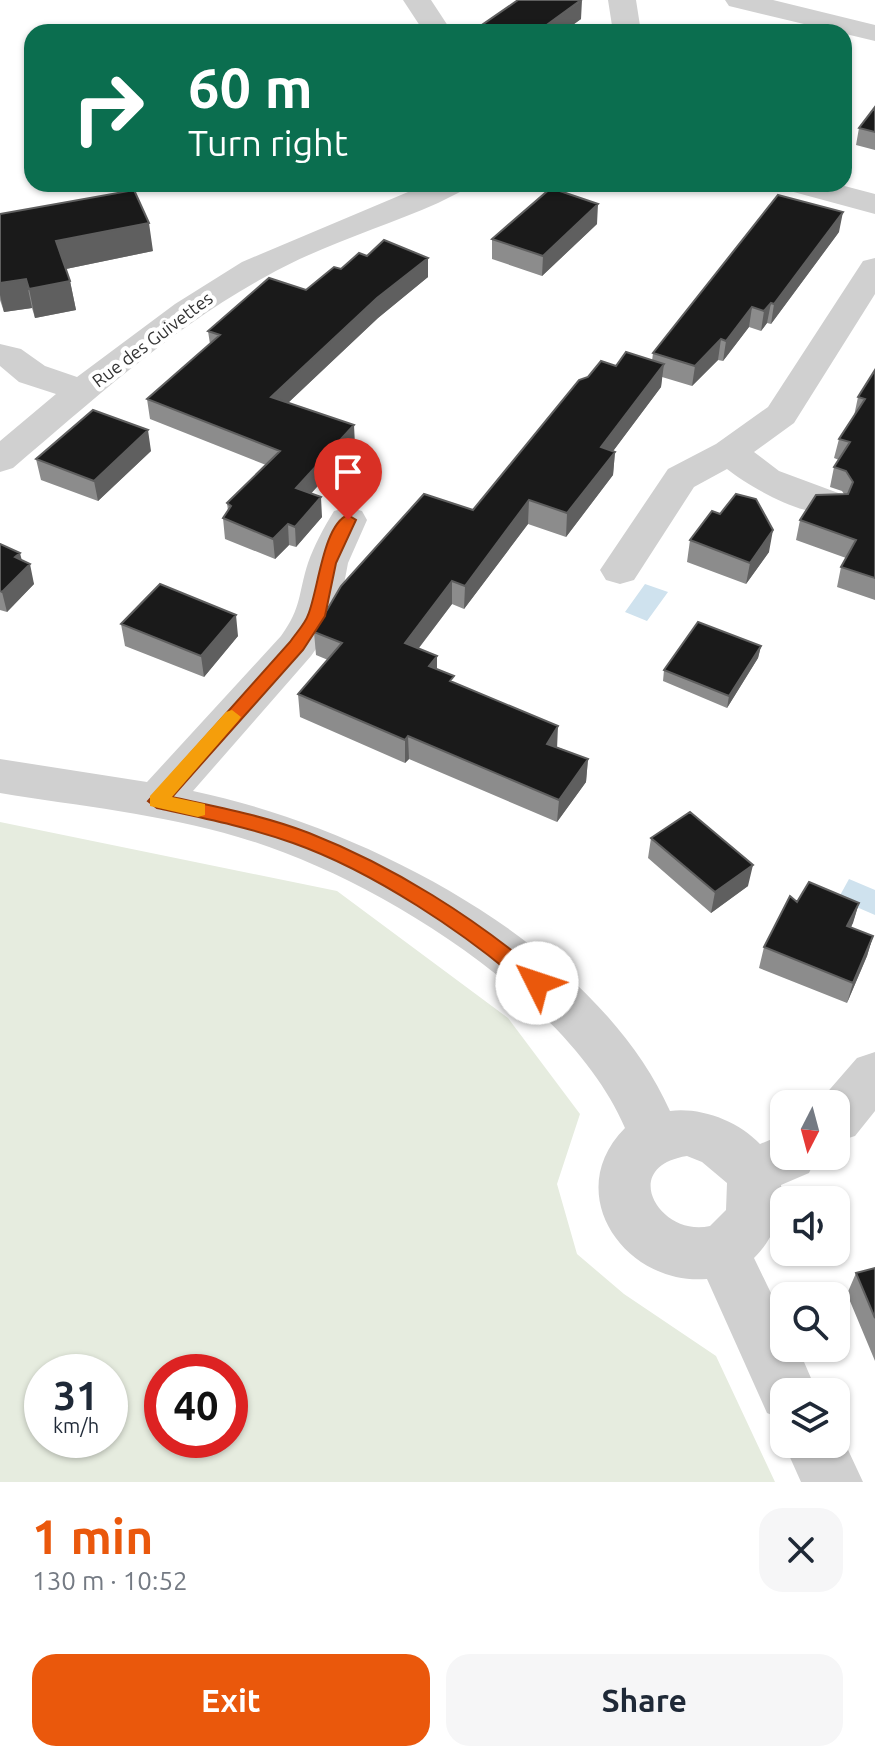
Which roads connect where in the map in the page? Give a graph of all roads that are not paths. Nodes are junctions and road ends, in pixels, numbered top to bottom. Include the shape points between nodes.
1 (417, 0) edge
2 (622, 0) edge
3 (739, 0) edge
4 (433, 24) edge
5 (628, 24) edge
6 (838, 24) edge
7 (852, 27) edge
8 (875, 33) edge
9 (436, 192) edge
10 (831, 192) edge
11 (875, 204) edge
12 (875, 268) edge
13 (0, 355) edge
14 (83, 391) junction
15 (729, 452) junction
16 (0, 460) edge
17 (827, 503) edge
18 (348, 520) dead end
19 (620, 570) dead end
20 (0, 776) edge
21 (157, 801) junction
22 (875, 1074) edge
23 (850, 1103) edge
24 (656, 1137) junction
25 (770, 1164) edge
26 (721, 1248) junction
27 (781, 1378) edge
28 (821, 1458) edge
29 (833, 1482) edge

1 - 4 street
2 - 5 street
3 - 6 street
7 - 8 street
9 - 14 street, Rue des Guivettes via 258,267 201,300
10 - 11 street
12 - 15 street via 781,415
13 - 14 street via 32,374
14 - 16 street, Rue des Guivettes
15 - 17 street via 766,480
15 - 19 street via 681,478
18 - 21 street via 328,563 317,616
20 - 21 street
21 - 24 street via 239,818 300,838 368,867 456,921 503,954 602,1047 633,1089
22 - 23 street
24 - 25 street via 687,1132
24 - 26 street via 638,1149 625,1171 623,1192 635,1222 663,1246 703,1253
25 - 26 street via 753,1217 740,1237
26 - 27 street
28 - 29 street

